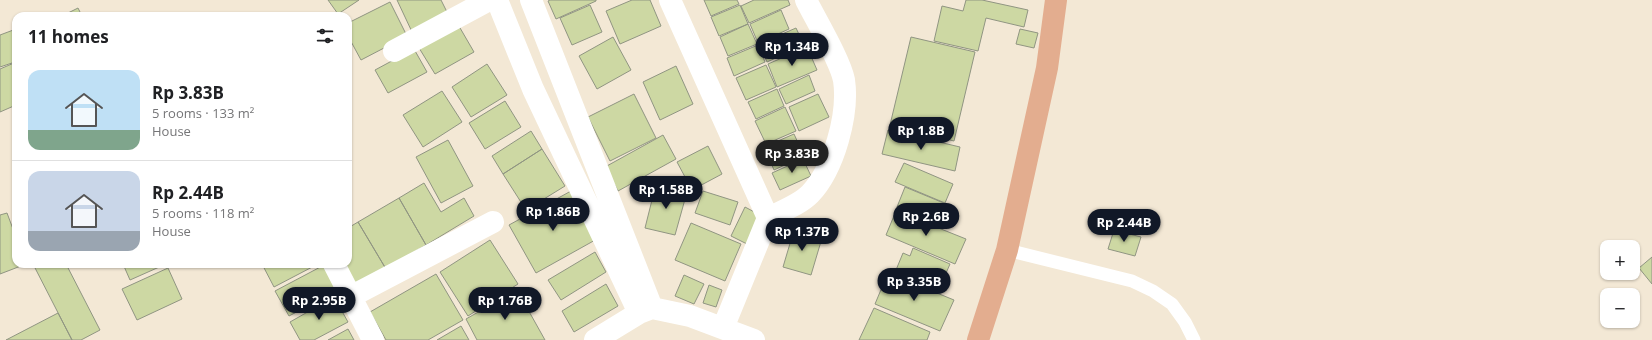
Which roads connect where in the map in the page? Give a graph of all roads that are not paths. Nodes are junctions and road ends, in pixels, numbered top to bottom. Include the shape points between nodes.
1 (489, 0) edge
2 (497, 0) edge
3 (531, 0) edge
4 (670, 0) edge
5 (806, 0) edge
6 (1056, 0) edge
7 (394, 51) dead end
8 (768, 218) junction
9 (493, 222) dead end
10 (1007, 250) junction
11 (336, 268) edge
12 (352, 296) junction
13 (645, 310) junction
14 (723, 328) junction
15 (373, 340) edge
16 (595, 340) edge
17 (754, 340) edge
18 (978, 340) edge
19 (1194, 340) edge

1 - 7 street
2 - 13 street via 533,89
3 - 13 street
4 - 8 street
5 - 8 street via 844,79 845,106 832,158 823,176 810,194 795,205
6 - 10 main road via 1047,68
8 - 14 street
9 - 12 street
10 - 18 main road
10 - 19 lane via 1132,282 1153,291 1172,304
11 - 12 street
12 - 15 street
13 - 14 street via 690,316
13 - 16 street
14 - 17 street

